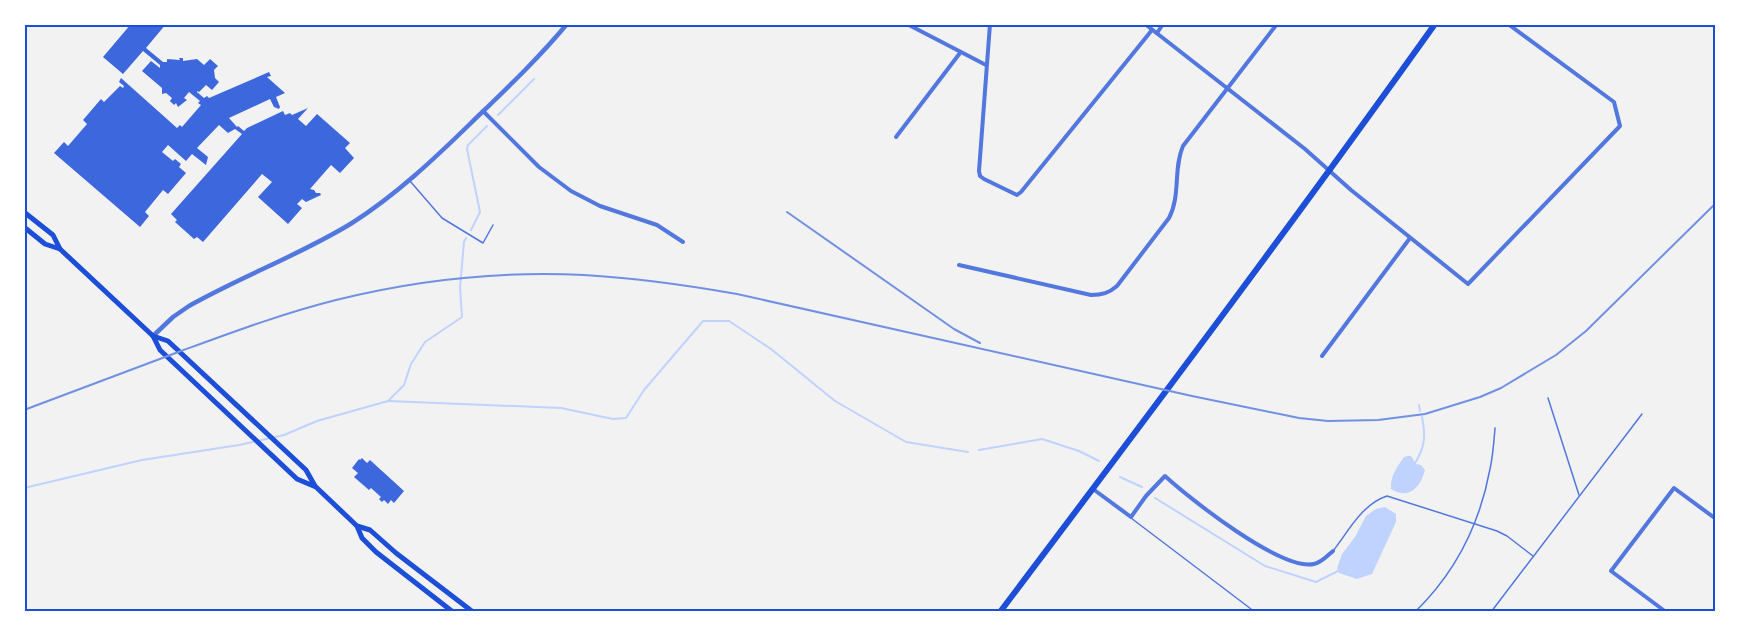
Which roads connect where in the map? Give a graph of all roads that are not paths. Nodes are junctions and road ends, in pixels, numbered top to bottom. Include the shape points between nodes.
1 (567, 24) edge
2 (907, 24) edge
3 (990, 24) edge
4 (1145, 24) edge
5 (1164, 24) edge
6 (1277, 24) edge
7 (1435, 24) edge
8 (1508, 24) edge
9 (1152, 30) junction
10 (1157, 33) junction
11 (960, 53) junction
12 (986, 66) junction
13 (1228, 88) junction
14 (483, 111) junction
15 (896, 137) dead end
16 (1330, 171) junction
17 (410, 180) junction
18 (24, 212) edge
19 (493, 225) dead end
20 (24, 227) edge
21 (1410, 238) junction
22 (683, 242) dead end
23 (60, 249) junction
24 (959, 265) dead end
25 (153, 336) junction
26 (1322, 356) dead end
27 (1548, 398) dead end
28 (1642, 414) dead end
29 (1495, 428) dead end
30 (316, 487) junction
31 (1093, 489) junction
32 (1579, 496) junction
33 (1131, 518) junction
34 (1716, 519) edge
35 (1475, 525) junction
36 (357, 526) junction
37 (1333, 551) joint
38 (1534, 556) junction
39 (453, 612) edge
40 (473, 612) edge
41 (1000, 612) edge
42 (1255, 612) edge
43 (1415, 612) edge
44 (1491, 612) edge
45 (1666, 612) edge

1 - 14 street
2 - 11 street
3 - 12 street
4 - 9 street
5 - 10 street
6 - 13 street
7 - 16 highway
8 - 21 street via 1614,102 1620,126 1468,284
9 - 10 street
9 - 12 street via 1017,195 980,176
10 - 13 street
11 - 12 street
11 - 15 street
13 - 16 street
13 - 24 street via 1178,157 1174,208 1169,218 1110,292 1091,295
14 - 17 street
14 - 22 street via 538,167 571,191 600,206 657,225
16 - 21 street
16 - 31 highway
17 - 19 lane via 442,218 483,243
17 - 25 street via 333,234 183,309
18 - 23 main road via 53,235
20 - 23 main road via 45,244
21 - 26 street
23 - 25 main road
25 - 30 main road via 169,342 306,470
25 - 30 main road via 162,352 297,479
27 - 32 lane
28 - 32 lane
29 - 35 lane via 1490,470
30 - 36 main road
31 - 33 street
31 - 41 highway
32 - 38 lane
33 - 37 street via 1166,476 1246,539 1277,554 1305,565 1315,564
33 - 42 lane
34 - 45 street via 1674,488 1611,571
35 - 37 lane via 1387,496 1365,509
35 - 38 lane via 1507,536
35 - 43 lane via 1444,578
36 - 39 main road via 362,538 376,552
36 - 40 main road via 370,530
38 - 44 lane

